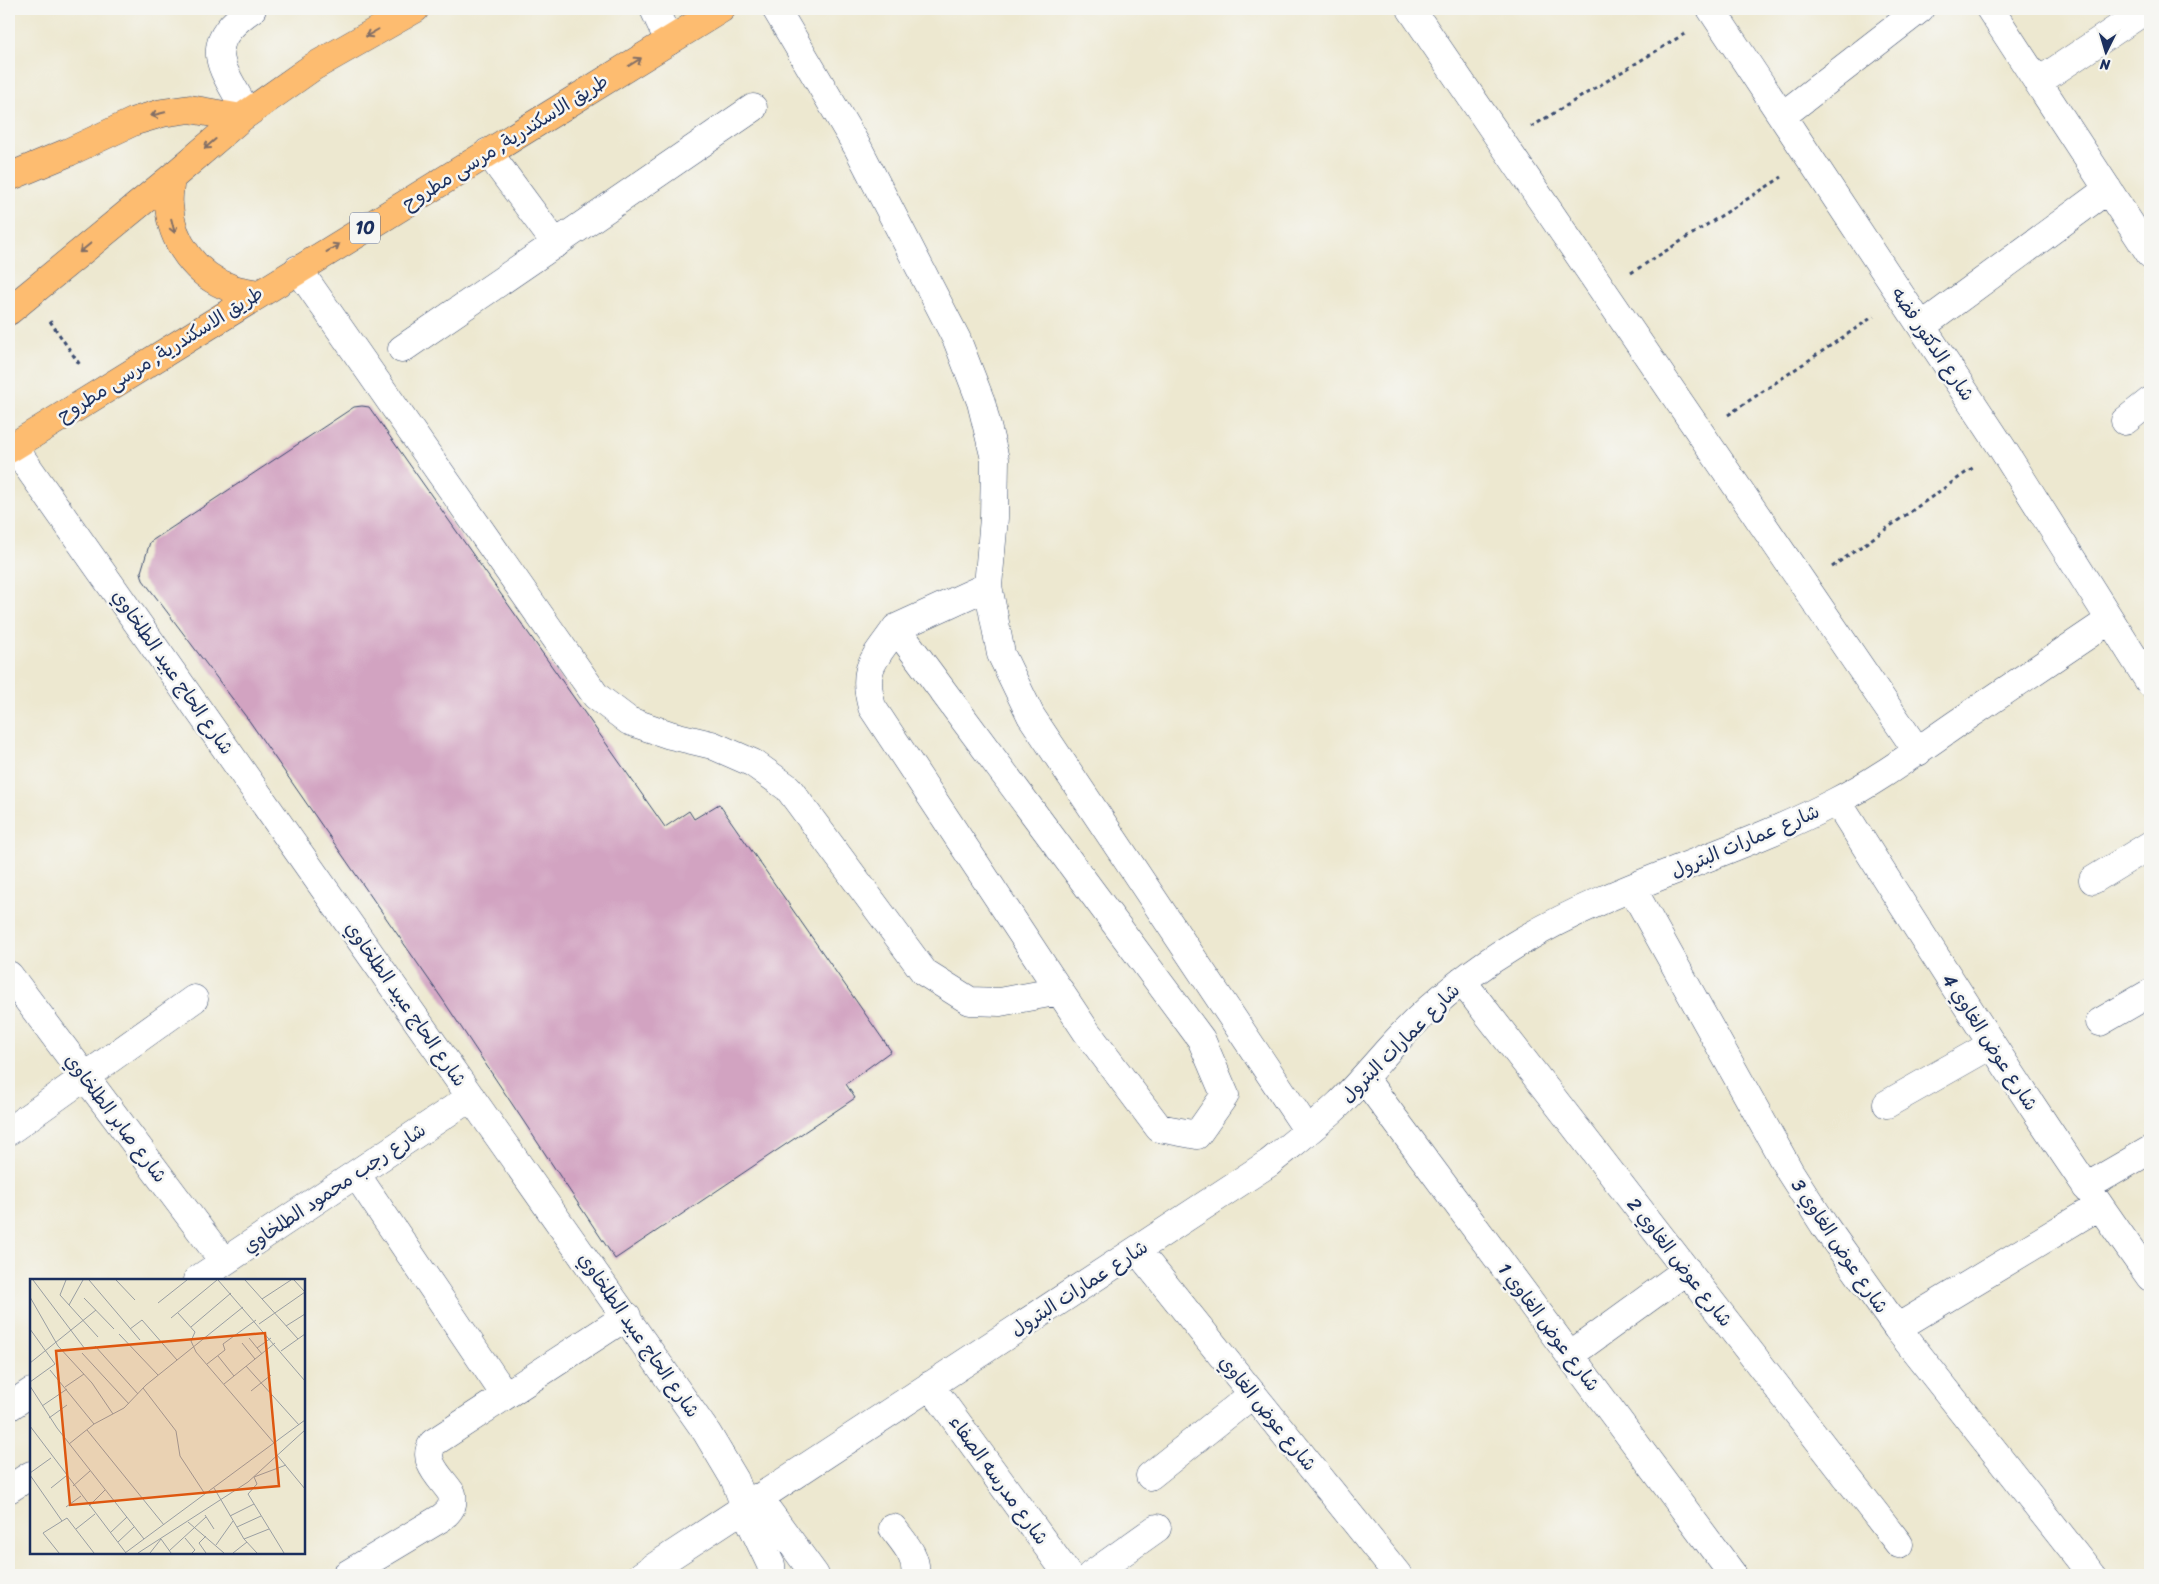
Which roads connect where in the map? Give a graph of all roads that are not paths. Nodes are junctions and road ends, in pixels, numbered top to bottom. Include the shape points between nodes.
1 (252, 9) edge
2 (415, 9) edge
3 (654, 9) edge
4 (721, 9) edge
5 (776, 9) edge
6 (1411, 9) edge
7 (1920, 9) edge
8 (1990, 9) edge
9 (2147, 9) edge
10 (1713, 12) edge
11 (669, 41) junction
12 (2038, 82) junction
13 (753, 108) dead end
14 (244, 115) junction
15 (1782, 116) junction
16 (488, 152) junction
17 (9, 177) edge
18 (171, 178) junction
19 (2108, 189) junction
20 (556, 244) junction
21 (2150, 254) edge
22 (298, 269) junction
23 (258, 294) junction
24 (9, 311) edge
25 (1922, 326) junction
26 (402, 349) dead end
27 (2150, 402) edge
28 (2125, 421) dead end
29 (11, 447) edge
30 (988, 586) junction
31 (2110, 620) junction
32 (896, 628) junction
33 (2150, 683) edge
34 (1918, 752) junction
35 (1837, 801) junction
36 (2150, 845) edge
37 (2093, 880) dead end
38 (1632, 888) junction
39 (9, 975) edge
40 (1462, 981) junction
41 (1060, 991) junction
42 (2150, 993) edge
43 (194, 999) dead end
44 (2100, 1022) dead end
45 (1991, 1045) junction
46 (86, 1077) junction
47 (1364, 1078) junction
48 (471, 1097) junction
49 (1887, 1104) dead end
50 (9, 1131) edge
51 (1308, 1131) junction
52 (2150, 1150) edge
53 (356, 1174) junction
54 (2092, 1197) junction
55 (1137, 1250) junction
56 (224, 1262) junction
57 (1687, 1270) junction
58 (2150, 1277) edge
59 (198, 1279) edge
60 (627, 1316) junction
61 (1897, 1328) junction
62 (1570, 1355) junction
63 (930, 1384) junction
64 (30, 1393) edge
65 (1253, 1394) junction
66 (505, 1395) junction
67 (9, 1407) edge
68 (30, 1475) edge
69 (1150, 1476) dead end
70 (9, 1489) edge
71 (752, 1501) junction
72 (893, 1528) dead end
73 (1158, 1528) dead end
74 (1899, 1544) dead end
75 (346, 1575) edge
76 (642, 1575) edge
77 (772, 1575) edge
78 (815, 1575) edge
79 (915, 1575) edge
80 (1068, 1575) edge
81 (1092, 1575) edge
82 (1398, 1575) edge
83 (1734, 1575) edge
84 (2092, 1575) edge

1 - 14 street via 226,29 219,50 219,61
2 -> 14 main road via 313,67
3 - 11 street
4 - 11 main road, طريق الاسكندرية, مرسى مطروح / 10
5 - 30 street via 858,148 956,340 982,402 995,459
6 - 34 street
7 - 15 street
8 - 12 street
9 - 12 street
10 - 15 street, شارع الدكتور فضه
16 -> 11 main road, طريق الاسكندرية, مرسى مطروح / 10
12 - 19 street
13 - 20 street
14 -> 17 main road via 190,109 162,113 135,121
14 -> 18 main road
15 - 25 street, شارع الدكتور فضه
16 - 20 street
22 -> 16 main road, طريق الاسكندرية, مرسى مطروح / 10
18 -> 23 main road via 169,205 174,232 187,256 207,275 230,288
18 -> 24 main road
19 - 21 street
19 - 25 street
20 - 26 street
22 - 23 main road, طريق الاسكندرية, مرسى مطروح / 10
22 - 41 street via 596,696 629,721 712,745 752,762 788,788 924,972 970,1001 1000,1002
23 - 29 main road, طريق الاسكندرية, مرسى مطروح / 10
25 - 31 street, شارع الدكتور فضه
27 - 28 street
29 - 48 street, شارع الحاج عبيد الطلخاوي
30 - 32 street
30 - 51 street via 1001,654 1031,716
31 - 33 street, شارع الدكتور فضه
31 - 34 street, شارع عمارات البترول
32 - 41 street via 868,669 867,689 872,707
32 - 41 street via 1201,1039 1225,1095 1197,1135 1159,1128
34 - 35 street, شارع عمارات البترول
35 - 38 street, شارع عمارات البترول via 1749,842
35 - 45 street, شارع عوض الغاوي 4
36 - 37 street
38 - 40 street, شارع عمارات البترول via 1515,945
38 - 61 street, شارع عوض الغاوي 3 via 1790,1172
39 - 46 street, شارع صابر الطلخاوي
40 - 47 street, شارع عمارات البترول via 1391,1047
40 - 57 street, شارع عوض الغاوي 2
42 - 44 street
43 - 46 street
45 - 49 street
45 - 54 street, شارع عوض الغاوي 4
46 - 50 street
46 - 56 street, شارع صابر الطلخاوي
47 - 51 street, شارع عمارات البترول
47 - 62 street, شارع عوض الغاوي 1
48 - 53 street, شارع رجب محمود الطلخاوي
48 - 60 street, شارع الحاج عبيد الطلخاوي
51 - 55 street, شارع عمارات البترول via 1269,1163
52 - 54 street
53 - 56 street, شارع رجب محمود الطلخاوي
53 - 66 street
54 - 58 street, شارع عوض الغاوي 4
54 - 61 street
55 - 63 street, شارع عمارات البترول
55 - 65 street, شارع عوض الغاوي
56 - 59 street, شارع رجب محمود الطلخاوي
57 - 62 street
57 - 74 street, شارع عوض الغاوي 2
60 - 66 street
60 - 71 street, شارع الحاج عبيد الطلخاوي
61 - 84 street, شارع عوض الغاوي 3
62 - 83 street, شارع عوض الغاوي 1
63 - 71 street, شارع عمارات البترول
63 - 80 street, شارع مدرسه الصفاء
64 - 67 street
65 - 69 street
65 - 82 street, شارع عوض الغاوي
66 - 75 street via 430,1448 430,1464 452,1494 451,1510
68 - 70 street
71 - 76 street, شارع عمارات البترول
71 - 77 street, شارع الحاج عبيد الطلخاوي via 751,1523 771,1565
71 - 78 street
72 - 79 street via 914,1557
73 - 81 street

